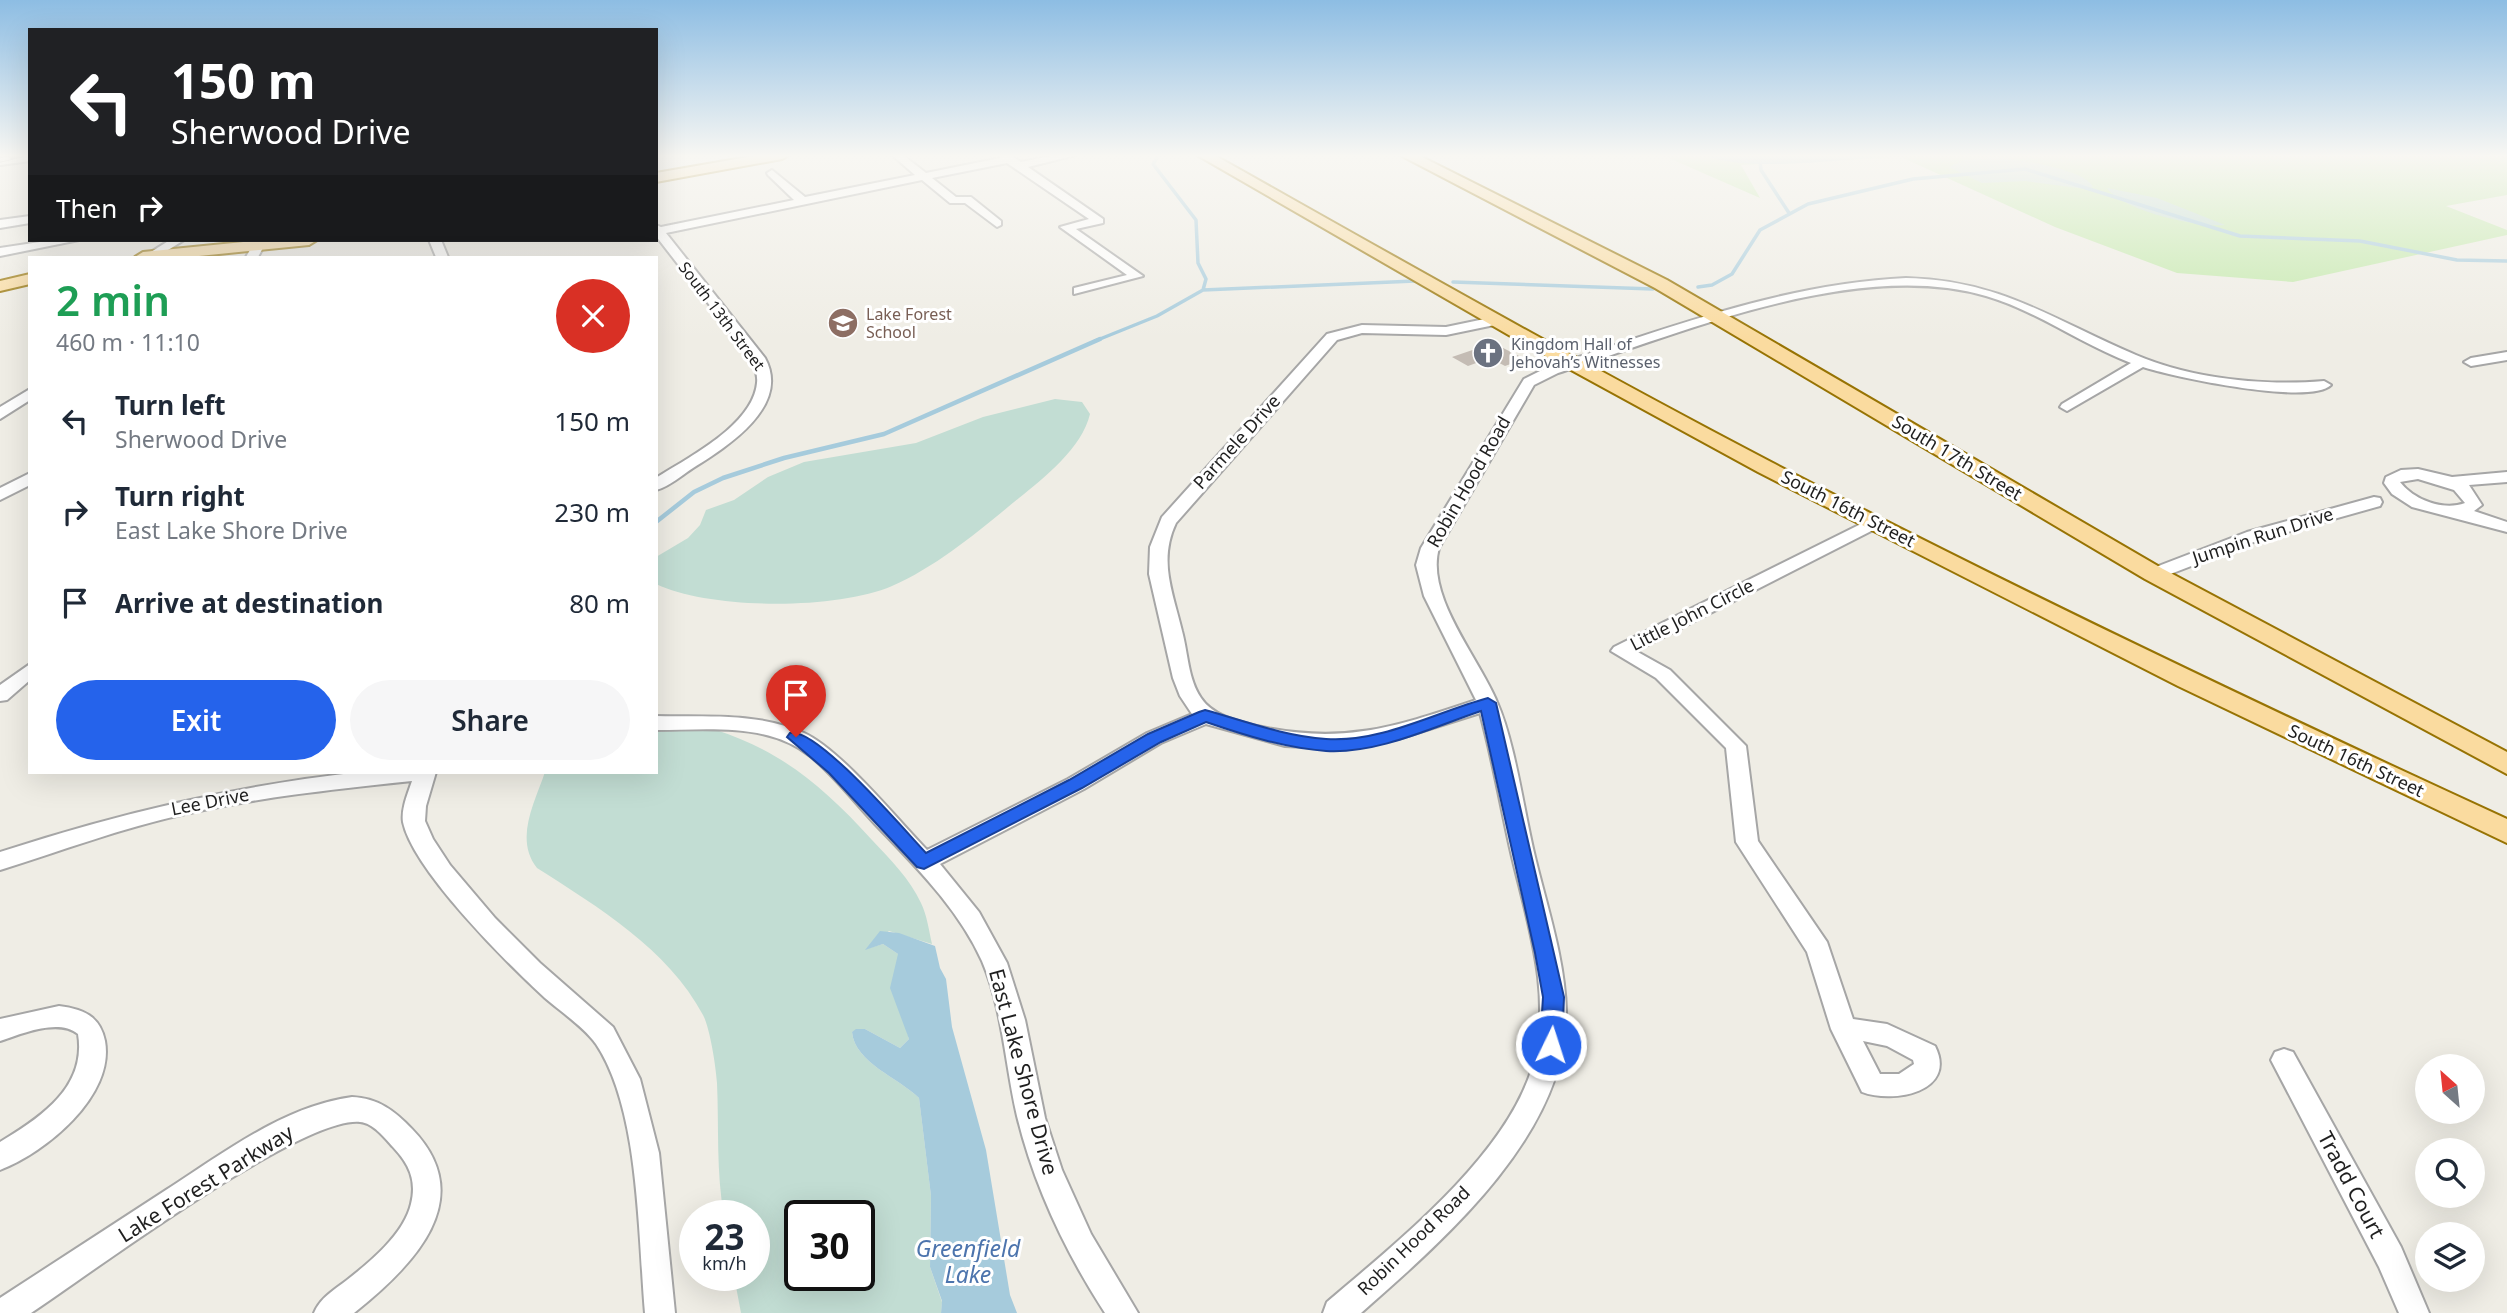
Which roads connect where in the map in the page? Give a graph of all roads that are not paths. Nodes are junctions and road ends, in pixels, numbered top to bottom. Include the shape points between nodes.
1 (727, 216) edge
2 (989, 216) edge
3 (1092, 216) edge
4 (1314, 216) edge
5 (1531, 216) edge
6 (28, 219) edge
7 (997, 223) dead end
8 (0, 224) edge
9 (658, 230) edge
10 (658, 231) edge
11 (61, 242) edge
12 (174, 242) edge
13 (298, 242) edge
14 (256, 250) edge
15 (0, 253) edge
16 (149, 256) edge
17 (163, 256) edge
18 (28, 279) edge
19 (0, 286) edge
20 (1079, 291) dead end
21 (1715, 314) junction
22 (1499, 320) junction
23 (2507, 356) edge
24 (2142, 362) junction
25 (2471, 362) dead end
26 (1575, 363) junction
27 (2324, 385) dead end
28 (28, 394) edge
29 (2067, 407) dead end
30 (0, 414) edge
31 (2507, 477) edge
32 (28, 479) edge
33 (2449, 482) junction
34 (658, 484) edge
35 (2393, 485) junction
36 (0, 495) edge
37 (2474, 501) junction
38 (2374, 502) junction
39 (2427, 506) junction
40 (2455, 510) junction
41 (1872, 523) junction
42 (2507, 526) edge
43 (2154, 574) junction
44 (28, 671) edge
45 (4, 686) edge
46 (1488, 703) junction
47 (1205, 716) junction
48 (658, 723) edge
49 (2507, 764) edge
50 (409, 774) edge
51 (425, 774) edge
52 (2507, 832) edge
53 (0, 861) edge
54 (924, 862) junction
55 (1844, 1029) dead end
56 (0, 1030) edge
57 (2284, 1060) dead end
58 (0, 1157) edge
59 (4, 1313) edge
60 (329, 1313) edge
61 (660, 1313) edge
62 (1123, 1313) edge
63 (1338, 1313) edge
64 (2414, 1313) edge

1 - 9 street
2 - 7 street
3 - 20 street via 1099,221 1066,227 1137,276
4 - 22 main road, South 16th Street
5 - 21 main road, South 17th Street
6 - 8 street
10 - 34 street, South 13th Street via 760,361 767,381 749,418
11 - 15 street
12 - 16 street
13 - 14 main road
14 - 17 main road
18 - 19 main road
21 - 24 street, Robin Hood Road via 1872,282 1924,281 1992,294
21 - 26 street, Robin Hood Road
21 - 43 main road, South 17th Street
22 - 26 main road, South 16th Street
22 - 47 street, Parmele Drive via 1446,331 1362,329 1332,337 1168,521 1158,543 1159,586 1190,698
23 - 25 street
24 - 27 street, Robin Hood Road via 2230,380
24 - 29 street
26 - 41 main road, South 16th Street
26 - 46 street, Robin Hood Road via 1529,382 1453,505 1425,565 1433,596
28 - 30 street
31 - 33 street, Jumpin Run Drive
32 - 36 street
33 - 35 street, Jumpin Run Drive via 2409,474 2395,477
33 - 37 street, Jumpin Run Drive
35 - 38 street, Jumpin Run Drive
35 - 39 street, Jumpin Run Drive
37 - 40 street via 2470,508
37 - 42 street, Jumpin Run Drive
38 - 39 street, Jumpin Run Drive
38 - 43 street, Jumpin Run Drive via 2253,536
39 - 40 street, Jumpin Run Drive
40 - 42 street, Jumpin Run Drive
41 - 52 main road, South 16th Street
41 - 55 street, Little John Circle via 1621,651 1663,674 1737,746 1747,842 1818,949
43 - 49 main road, South 17th Street
44 - 45 street
46 - 47 street via 1375,740 1327,745 1257,733
46 - 63 street, Robin Hood Road via 1549,975 1553,1026 1549,1056 1540,1083 1473,1186 1420,1241
47 - 54 street via 1154,738 1052,797
48 - 54 street, East Lake Shore Drive via 757,727 796,737 836,769
50 - 53 street, Lee Drive via 208,801
51 - 61 street via 414,821 442,871 531,970 604,1035 627,1079 645,1153
54 - 62 street, East Lake Shore Drive via 953,896 995,962 1048,1173 1074,1233
56 - 58 street via 69,1018 85,1024 92,1036 89,1073 80,1091 61,1115
57 - 64 street, Tradd Court via 2390,1257
59 - 60 street, Lake Forest Parkway via 288,1130 334,1113 367,1109 380,1114 411,1147 422,1162 427,1186 420,1220 408,1242 376,1276

